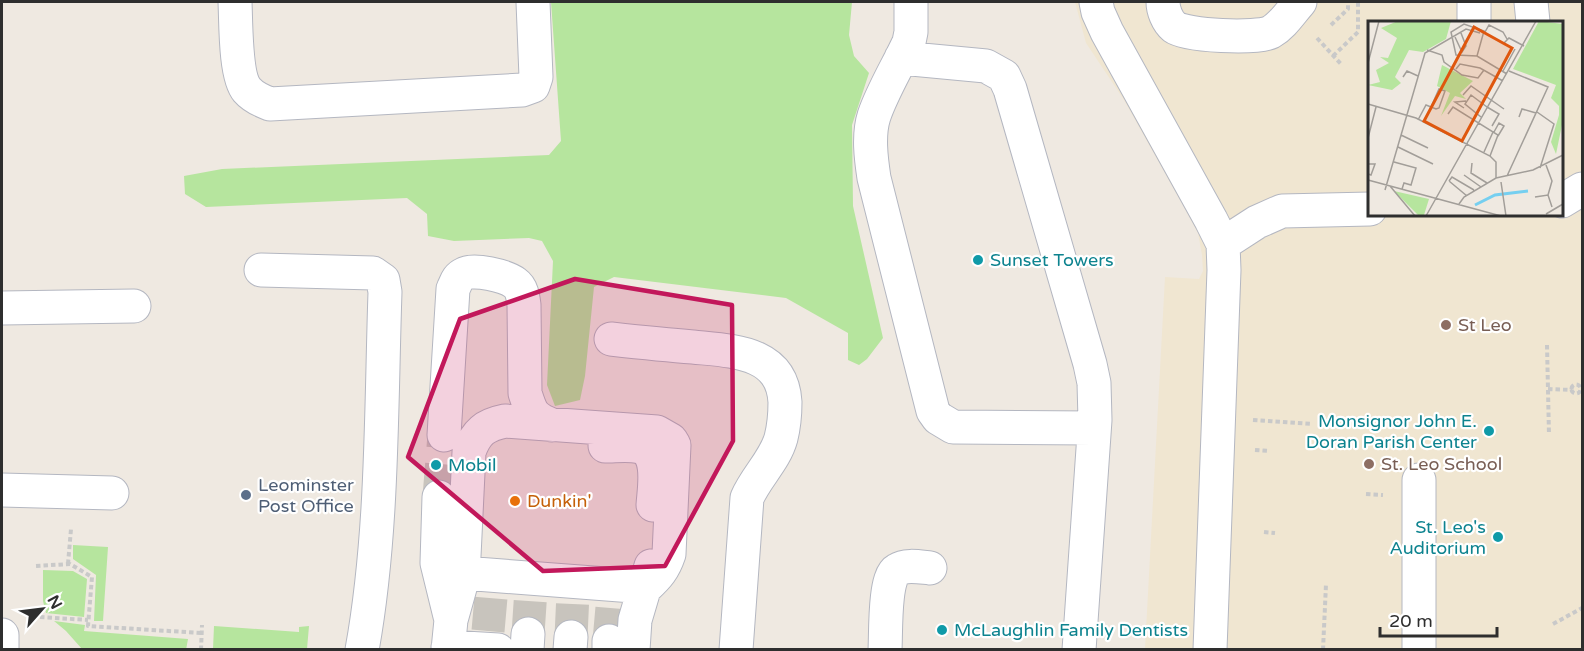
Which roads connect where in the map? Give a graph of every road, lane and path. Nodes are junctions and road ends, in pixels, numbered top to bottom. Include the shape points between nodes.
1 (234, 2) edge
2 (532, 2) edge
3 (911, 2) edge
4 (1096, 2) edge
5 (1163, 2) edge
6 (1300, 2) edge
7 (1348, 2) edge
8 (1358, 2) edge
9 (1474, 2) edge
10 (1530, 2) edge
11 (1474, 21) edge
12 (1533, 21) edge
13 (1333, 56) junction
14 (901, 58) junction
15 (1341, 64) dead end
16 (1582, 189) edge
17 (1563, 200) edge
18 (1368, 209) edge
19 (1223, 244) junction
20 (261, 270) dead end
21 (134, 306) dead end
22 (2, 308) edge
23 (611, 339) dead end
24 (1547, 345) dead end
25 (1548, 389) junction
26 (1572, 390) dead end
27 (1272, 422) dead end
28 (1312, 424) dead end
29 (552, 425) junction
30 (1094, 428) junction
31 (444, 435) tunnel mouth
32 (1548, 435) dead end
33 (1419, 480) dead end
34 (2, 490) edge
35 (112, 493) dead end
36 (439, 497) tunnel mouth
37 (1264, 532) dead end
38 (1275, 533) dead end
39 (70, 544) dead end
40 (68, 564) junction
41 (36, 566) dead end
42 (930, 568) dead end
43 (482, 578) junction
44 (1326, 584) dead end
45 (646, 587) junction
46 (1582, 608) edge
47 (40, 617) dead end
48 (88, 621) junction
49 (1553, 624) dead end
50 (202, 625) dead end
51 (201, 633) junction
52 (2, 635) edge
53 (449, 639) edge
54 (491, 643) edge
55 (617, 647) edge
56 (2, 650) edge
57 (201, 650) edge
58 (362, 650) edge
59 (736, 650) edge
60 (885, 650) edge
61 (1078, 650) edge
62 (1210, 650) edge
63 (1323, 650) edge
64 (1419, 650) edge

1 - 2 street via 239,76 246,89 270,105 522,90 533,86 536,77
3 - 14 street via 911,32
4 - 19 street via 1107,32
5 - 6 street via 1168,20 1184,32 1251,37 1278,27
7 - 13 path via 1348,9 1318,38
8 - 13 path via 1358,32
9 - 11 street
10 - 12 street
13 - 15 path
14 - 30 street via 986,66 1004,76 1090,364
14 - 30 street via 874,116 871,158 933,411 953,427
16 - 17 street
18 - 19 street via 1282,211
19 - 62 street
20 - 58 street via 373,273 383,280 386,292 376,533
21 - 22 street
23 - 59 street via 737,352 765,363 783,383 785,407 780,441 747,498
24 - 25 path
25 - 26 path
25 - 32 path
27 - 28 path
29 - 31 street via 536,419 525,393 522,293 516,283 504,277 467,272 460,275 453,289
29 - 43 street via 505,421 482,429 474,438 469,452
29 - 45 street via 657,432 674,445 669,554 666,566
30 - 61 street
33 - 64 street
34 - 35 street
36 - 53 street via 437,563
37 - 38 path
39 - 40 path
40 - 41 path
40 - 48 path via 92,577
42 - 60 street via 908,566 892,573
43 - 45 street via 614,590
43 - 45 street via 488,464 495,448 510,441 641,447 654,467 652,562
43 - 53 street
44 - 63 path
45 - 55 street via 635,620
46 - 49 path
47 - 48 path
48 - 51 path via 88,626
50 - 51 path
51 - 57 path
52 - 56 street
53 - 54 street

